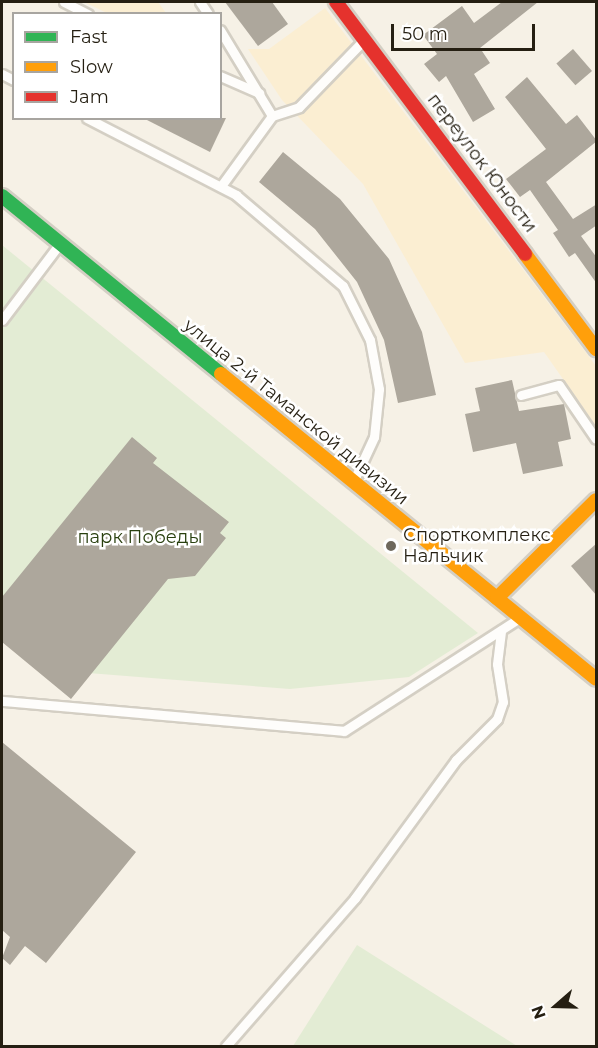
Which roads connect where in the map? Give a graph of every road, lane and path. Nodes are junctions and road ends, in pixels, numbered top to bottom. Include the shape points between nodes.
1 (64, 2) edge
2 (336, 2) edge
3 (84, 12) edge
4 (222, 33) edge
5 (365, 39) junction
6 (222, 77) edge
7 (259, 93) junction
8 (272, 116) junction
9 (91, 120) edge
10 (222, 186) junction
11 (2, 196) edge
12 (60, 243) junction
13 (2, 320) edge
14 (597, 349) edge
15 (522, 395) dead end
16 (597, 439) edge
17 (353, 482) junction
18 (597, 500) edge
19 (497, 598) junction
20 (520, 617) junction
21 (501, 630) junction
22 (597, 679) edge
23 (2, 701) edge
24 (226, 1047) edge

1 - 3 lane
2 - 5 main road, переулок Юности
4 - 7 lane
5 - 8 lane via 299,107
5 - 14 main road, переулок Юности
6 - 7 lane
7 - 8 lane
8 - 10 lane
9 - 10 lane
10 - 17 lane via 343,286 370,340 379,389 374,437
11 - 12 main road, улица 2-й Таманской дивизии
12 - 13 lane
12 - 17 main road, улица 2-й Таманской дивизии
15 - 16 lane via 560,385
17 - 19 main road, улица 2-й Таманской дивизии
18 - 19 main road
19 - 20 main road, улица 2-й Таманской дивизии
20 - 21 lane
20 - 22 main road, улица 2-й Таманской дивизии
21 - 23 lane via 344,731
21 - 24 lane via 496,664 503,702 497,719 456,760 355,898

